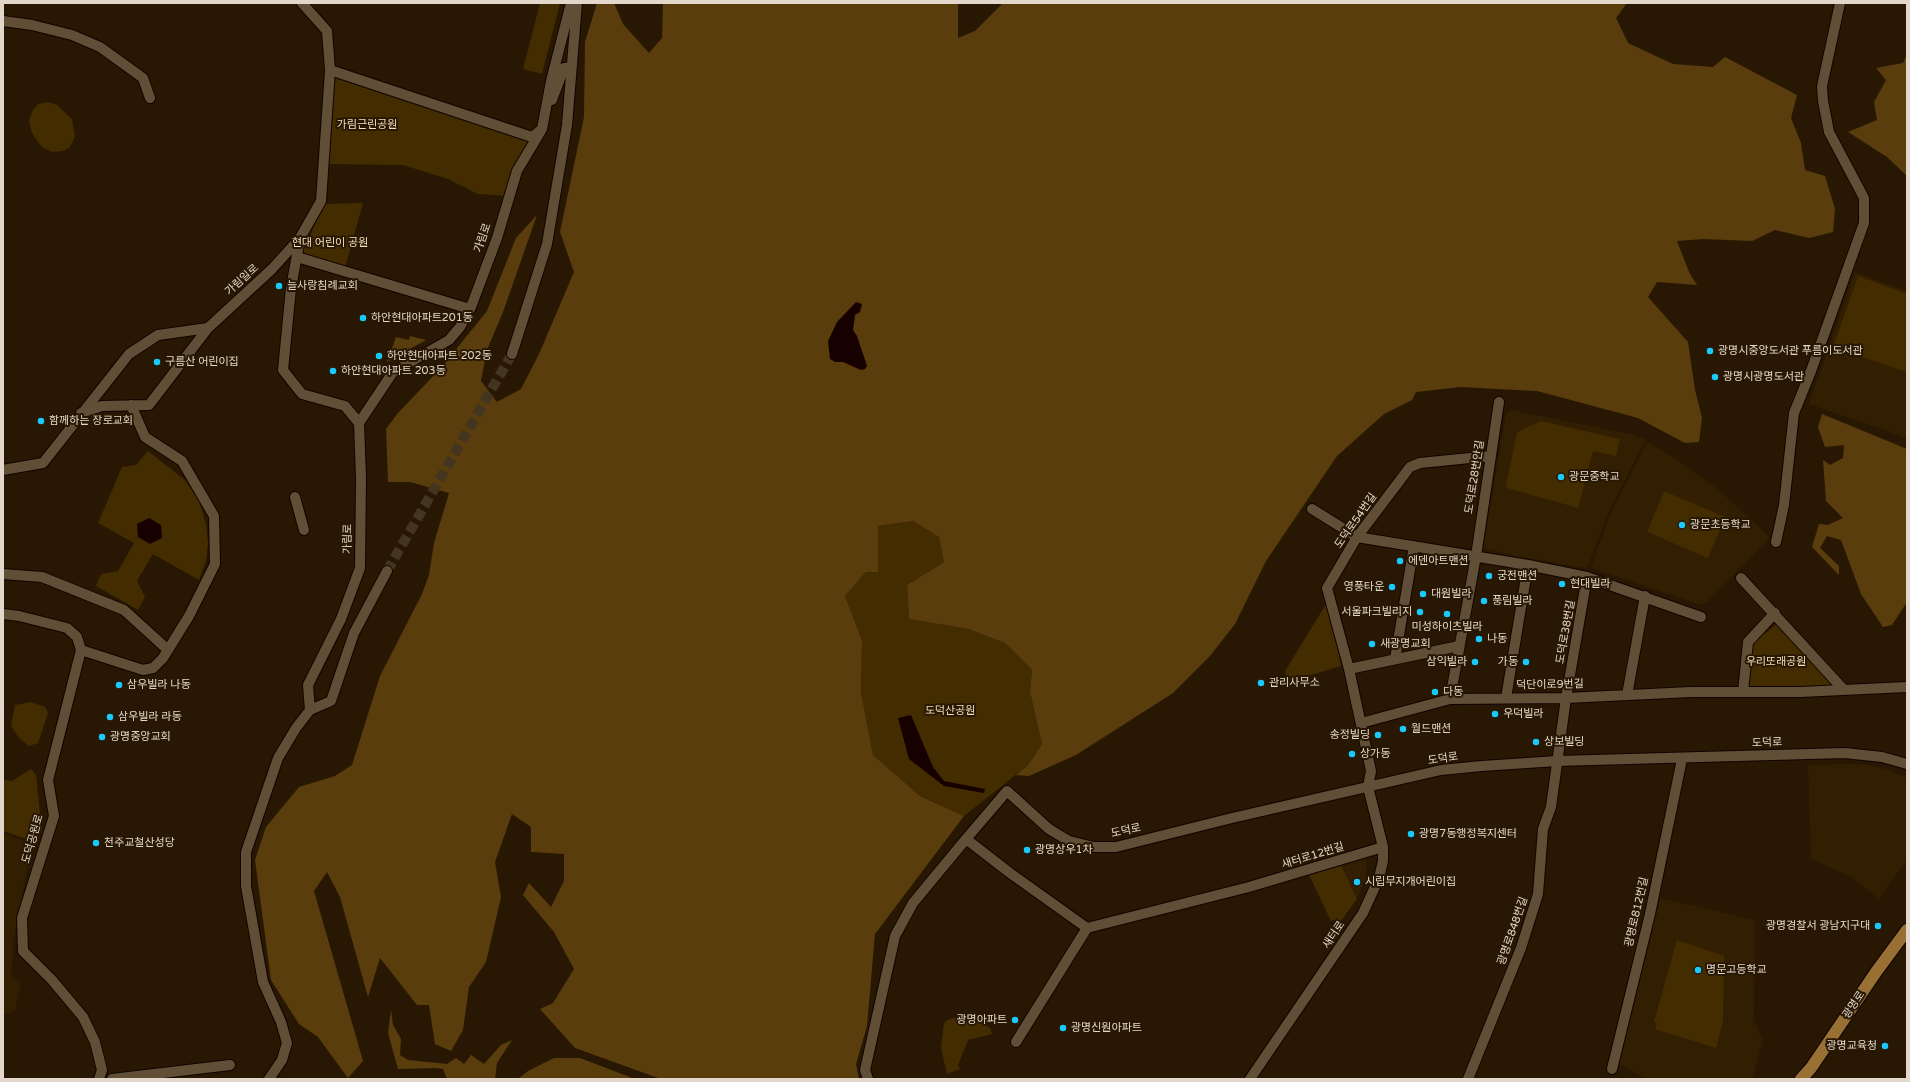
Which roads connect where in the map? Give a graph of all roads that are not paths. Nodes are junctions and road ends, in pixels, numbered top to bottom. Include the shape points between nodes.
1 (302, 3) edge
2 (571, 3) edge
3 (577, 3) edge
4 (1840, 3) edge
5 (3, 21) edge
6 (572, 67) junction
7 (330, 70) junction
8 (150, 98) dead end
9 (542, 129) junction
10 (300, 238) junction
11 (297, 257) junction
12 (470, 309) junction
13 (208, 328) junction
14 (512, 354) tunnel mouth
15 (1499, 402) dead end
16 (131, 405) junction
17 (80, 413) junction
18 (359, 423) junction
19 (1490, 456) junction
20 (3, 470) edge
21 (296, 497) dead end
22 (1312, 509) dead end
23 (304, 530) dead end
24 (1357, 537) junction
25 (1776, 542) dead end
26 (1414, 546) junction
27 (1476, 556) junction
28 (1528, 565) junction
29 (387, 571) tunnel mouth
30 (3, 574) edge
31 (1587, 578) junction
32 (1741, 578) dead end
33 (1645, 596) junction
34 (1775, 613) junction
35 (3, 614) edge
36 (1701, 617) dead end
37 (1459, 646) junction
38 (81, 650) junction
39 (168, 650) junction
40 (1395, 658) junction
41 (1349, 669) junction
42 (1907, 687) edge
43 (1844, 690) junction
44 (1743, 692) junction
45 (1627, 695) junction
46 (1506, 698) junction
47 (1566, 698) junction
48 (1450, 699) junction
49 (310, 710) junction
50 (1361, 723) junction
51 (1682, 759) junction
52 (1557, 761) junction
53 (1907, 764) edge
54 (1368, 787) junction
55 (966, 839) junction
56 (1383, 847) junction
57 (1087, 928) junction
58 (1907, 930) edge
59 (1016, 1042) dead end
60 (230, 1065) dead end
61 (1612, 1069) dead end
62 (100, 1079) edge
63 (112, 1079) edge
64 (269, 1079) edge
65 (868, 1079) edge
66 (1250, 1079) edge
67 (1468, 1079) edge
68 (1801, 1079) edge

1 - 7 street, 가림일로 via 327,31
2 - 9 street
3 - 6 street
4 - 25 street via 1822,86 1823,101 1829,132 1864,198 1864,223 1794,413 1784,505
5 - 8 street via 72,35 100,47 143,78
6 - 9 street via 564,68
6 - 14 street via 567,125 547,244
7 - 9 street via 532,137
7 - 10 street, 가림일로 via 321,201
9 - 12 street, 가림로 via 517,171 497,238
10 - 11 street
10 - 13 street, 가림일로 via 272,269
11 - 12 street
11 - 18 street via 291,288 283,370 302,394 345,406
12 - 18 street, 가림로 via 449,340 393,372
13 - 16 street, 가림일로 via 149,405
13 - 17 street via 158,335 129,354
15 - 19 street, 도덕로28번안길
16 - 17 street via 102,406
16 - 39 street via 145,437 182,461 214,516 215,564 189,616
17 - 20 street via 42,463
18 - 49 street, 가림로 via 360,568 341,619 308,685
19 - 24 street, 도덕로54번길 via 1420,463 1410,467
19 - 27 street, 도덕로28번안길
21 - 23 street
22 - 24 street
24 - 26 street
24 - 41 street, 도덕로54번길 via 1327,588
26 - 27 street
26 - 40 street
27 - 28 street
27 - 37 street, 도덕로28번안길
28 - 31 street
28 - 46 street
29 - 49 street via 354,633 331,701
30 - 39 street via 42,577 124,610
31 - 33 street
31 - 47 street, 도덕로38번길
32 - 34 street
33 - 36 street
33 - 45 street
34 - 43 street
34 - 44 street via 1748,642
35 - 38 street via 67,628 77,637
37 - 40 street
37 - 48 street, 도덕로28번안길
38 - 39 street via 143,670 153,668
38 - 62 street, 도덕공원로 via 48,780 54,816 22,918 23,951 83,1017 95,1042 102,1070
40 - 41 street
41 - 50 street, 도덕로54번길
42 - 43 street, 덕단이로9번길
43 - 44 street, 덕단이로9번길
44 - 45 street, 덕단이로9번길
45 - 47 street, 덕단이로9번길
46 - 47 street, 덕단이로9번길
46 - 48 street, 덕단이로9번길
47 - 52 street, 도덕로38번길
48 - 50 street, 덕단이로9번길
49 - 64 street via 278,758 246,852 246,886 263,982 281,1022 287,1043 282,1060
50 - 54 street, 도덕로54번길 via 1371,771
51 - 52 street, 도덕로
51 - 53 street, 도덕로 via 1845,753 1882,757
51 - 61 street, 광명로812번길 via 1650,914
52 - 54 street, 도덕로 via 1442,770
52 - 67 street, 광명로848번길 via 1551,807 1543,829 1538,894 1532,919
54 - 55 street, 도덕로 via 1116,847 1094,847 1069,841 1049,829 1007,791
54 - 56 street, 새터로
55 - 57 street
55 - 65 street via 913,903 895,936 865,1070
56 - 57 street, 새터로12번길 via 1249,887
56 - 66 street, 새터로 via 1380,878 1364,913
57 - 59 street
58 - 68 main road, 광명로
60 - 63 street

